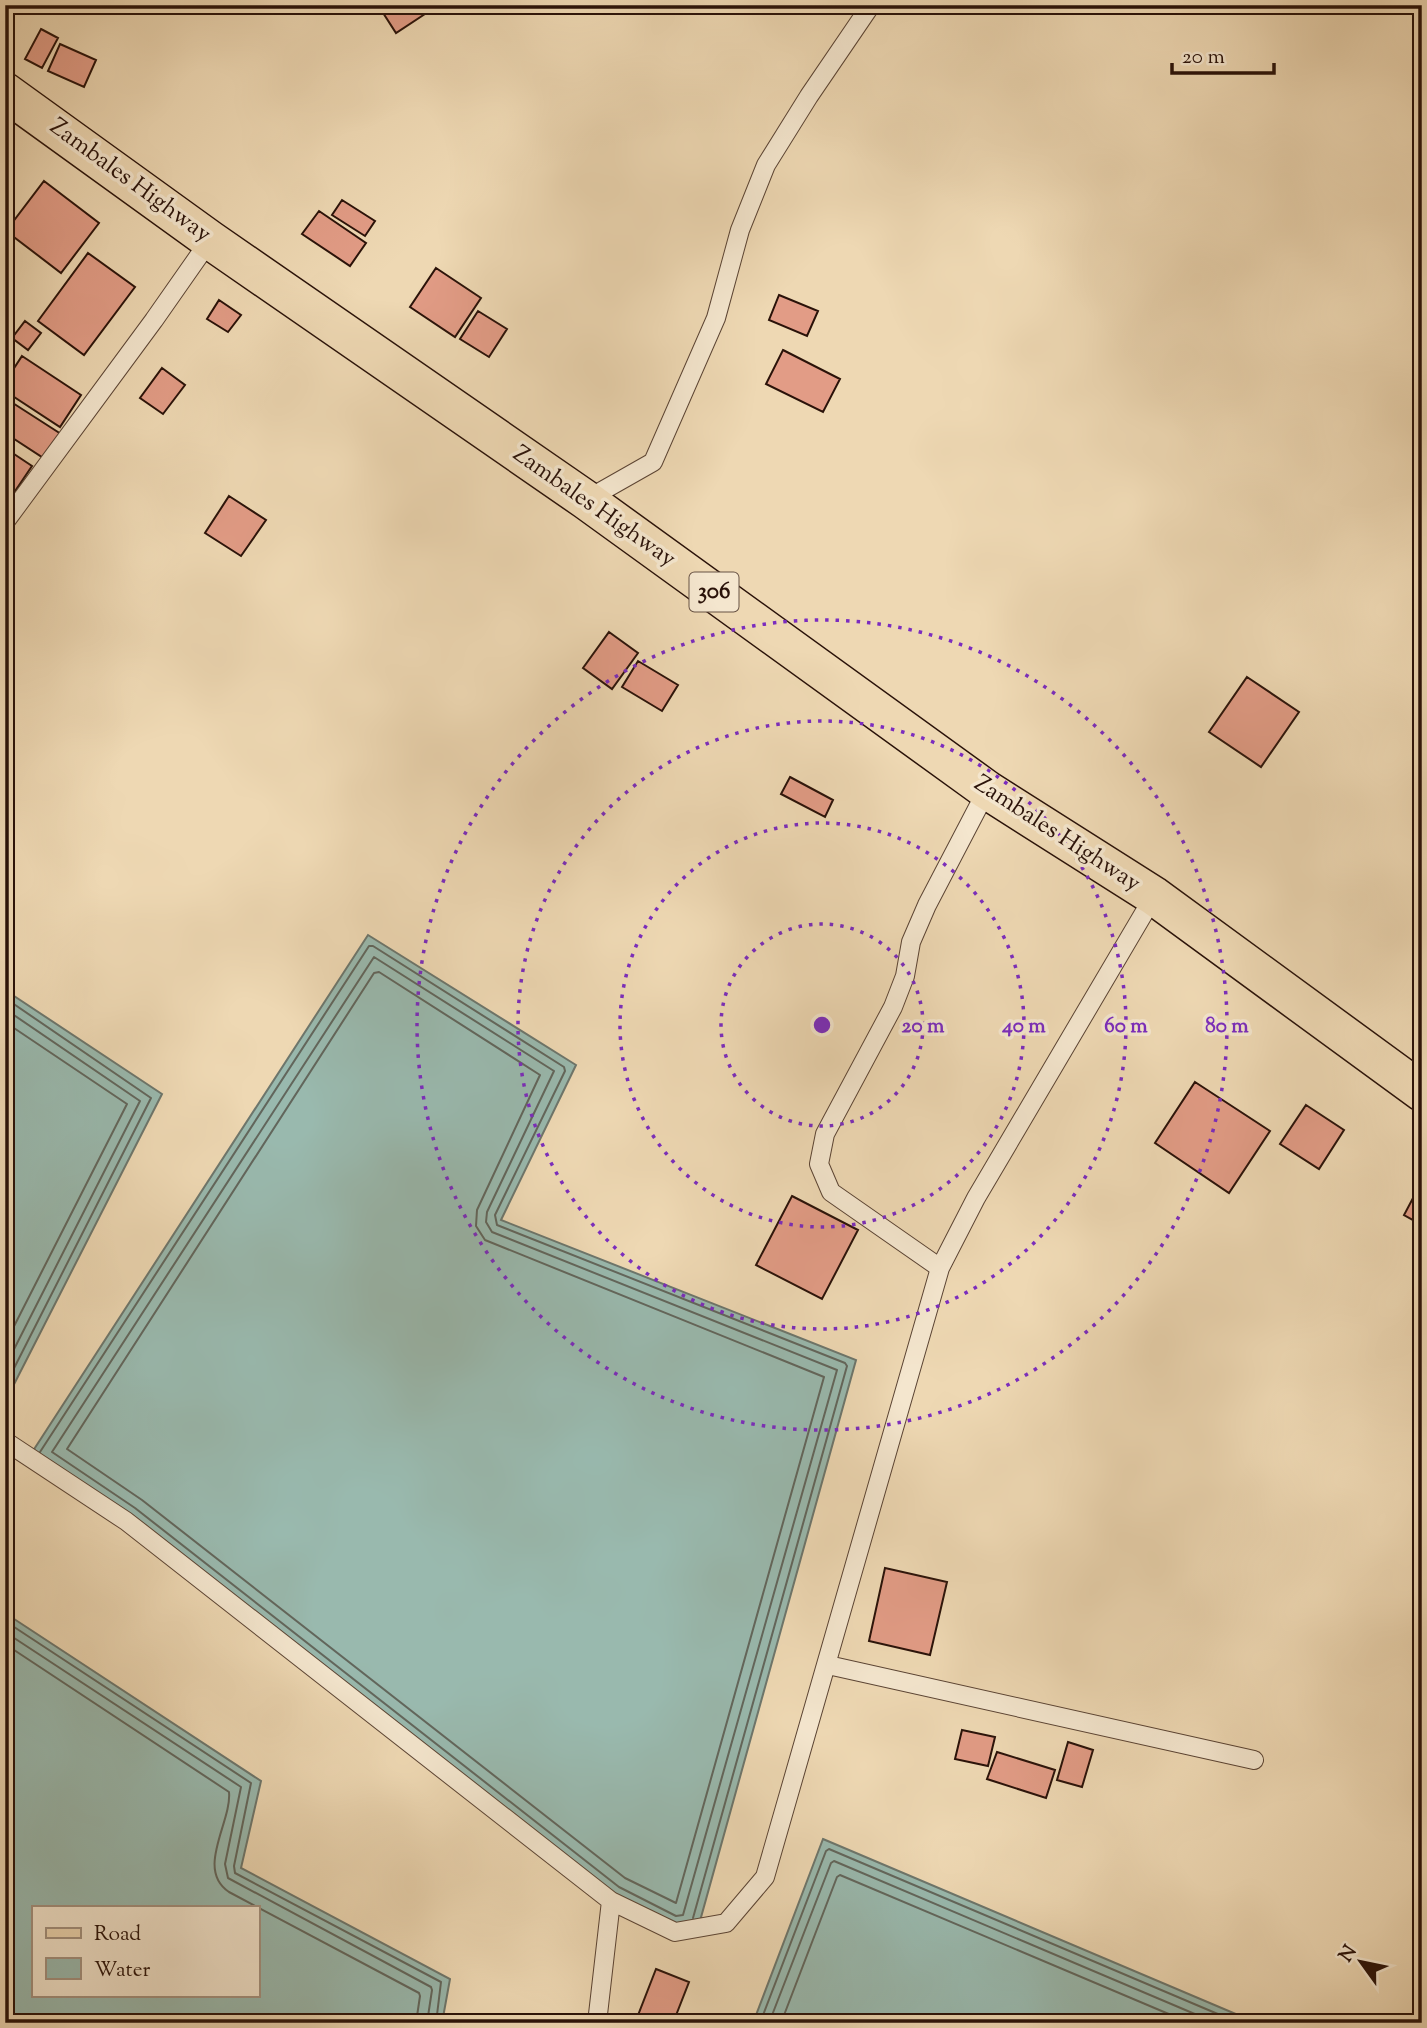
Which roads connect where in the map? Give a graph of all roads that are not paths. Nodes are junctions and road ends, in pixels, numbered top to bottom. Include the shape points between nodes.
1 (870, 5) edge
2 (5, 92) edge
3 (210, 240) junction
4 (586, 500) junction
5 (5, 522) edge
6 (987, 790) junction
7 (1154, 896) junction
8 (1422, 1092) edge
9 (940, 1268) junction
10 (5, 1441) edge
11 (828, 1665) junction
12 (1254, 1760) dead end
13 (611, 1900) junction
14 (597, 2023) edge

1 - 4 lane via 766,164 740,230 716,318 653,462
2 - 3 main road, Zambales Highway / 306
3 - 4 main road, Zambales Highway / 306
3 - 5 lane
4 - 6 main road, Zambales Highway / 306
6 - 7 main road, Zambales Highway / 306
6 - 9 lane via 927,905 893,1007 825,1134 819,1164 831,1192
7 - 8 main road, Zambales Highway / 306
7 - 9 lane via 976,1198
9 - 11 lane
10 - 13 lane via 126,1521
11 - 12 lane
11 - 13 lane via 765,1877 726,1923 675,1933
13 - 14 lane

